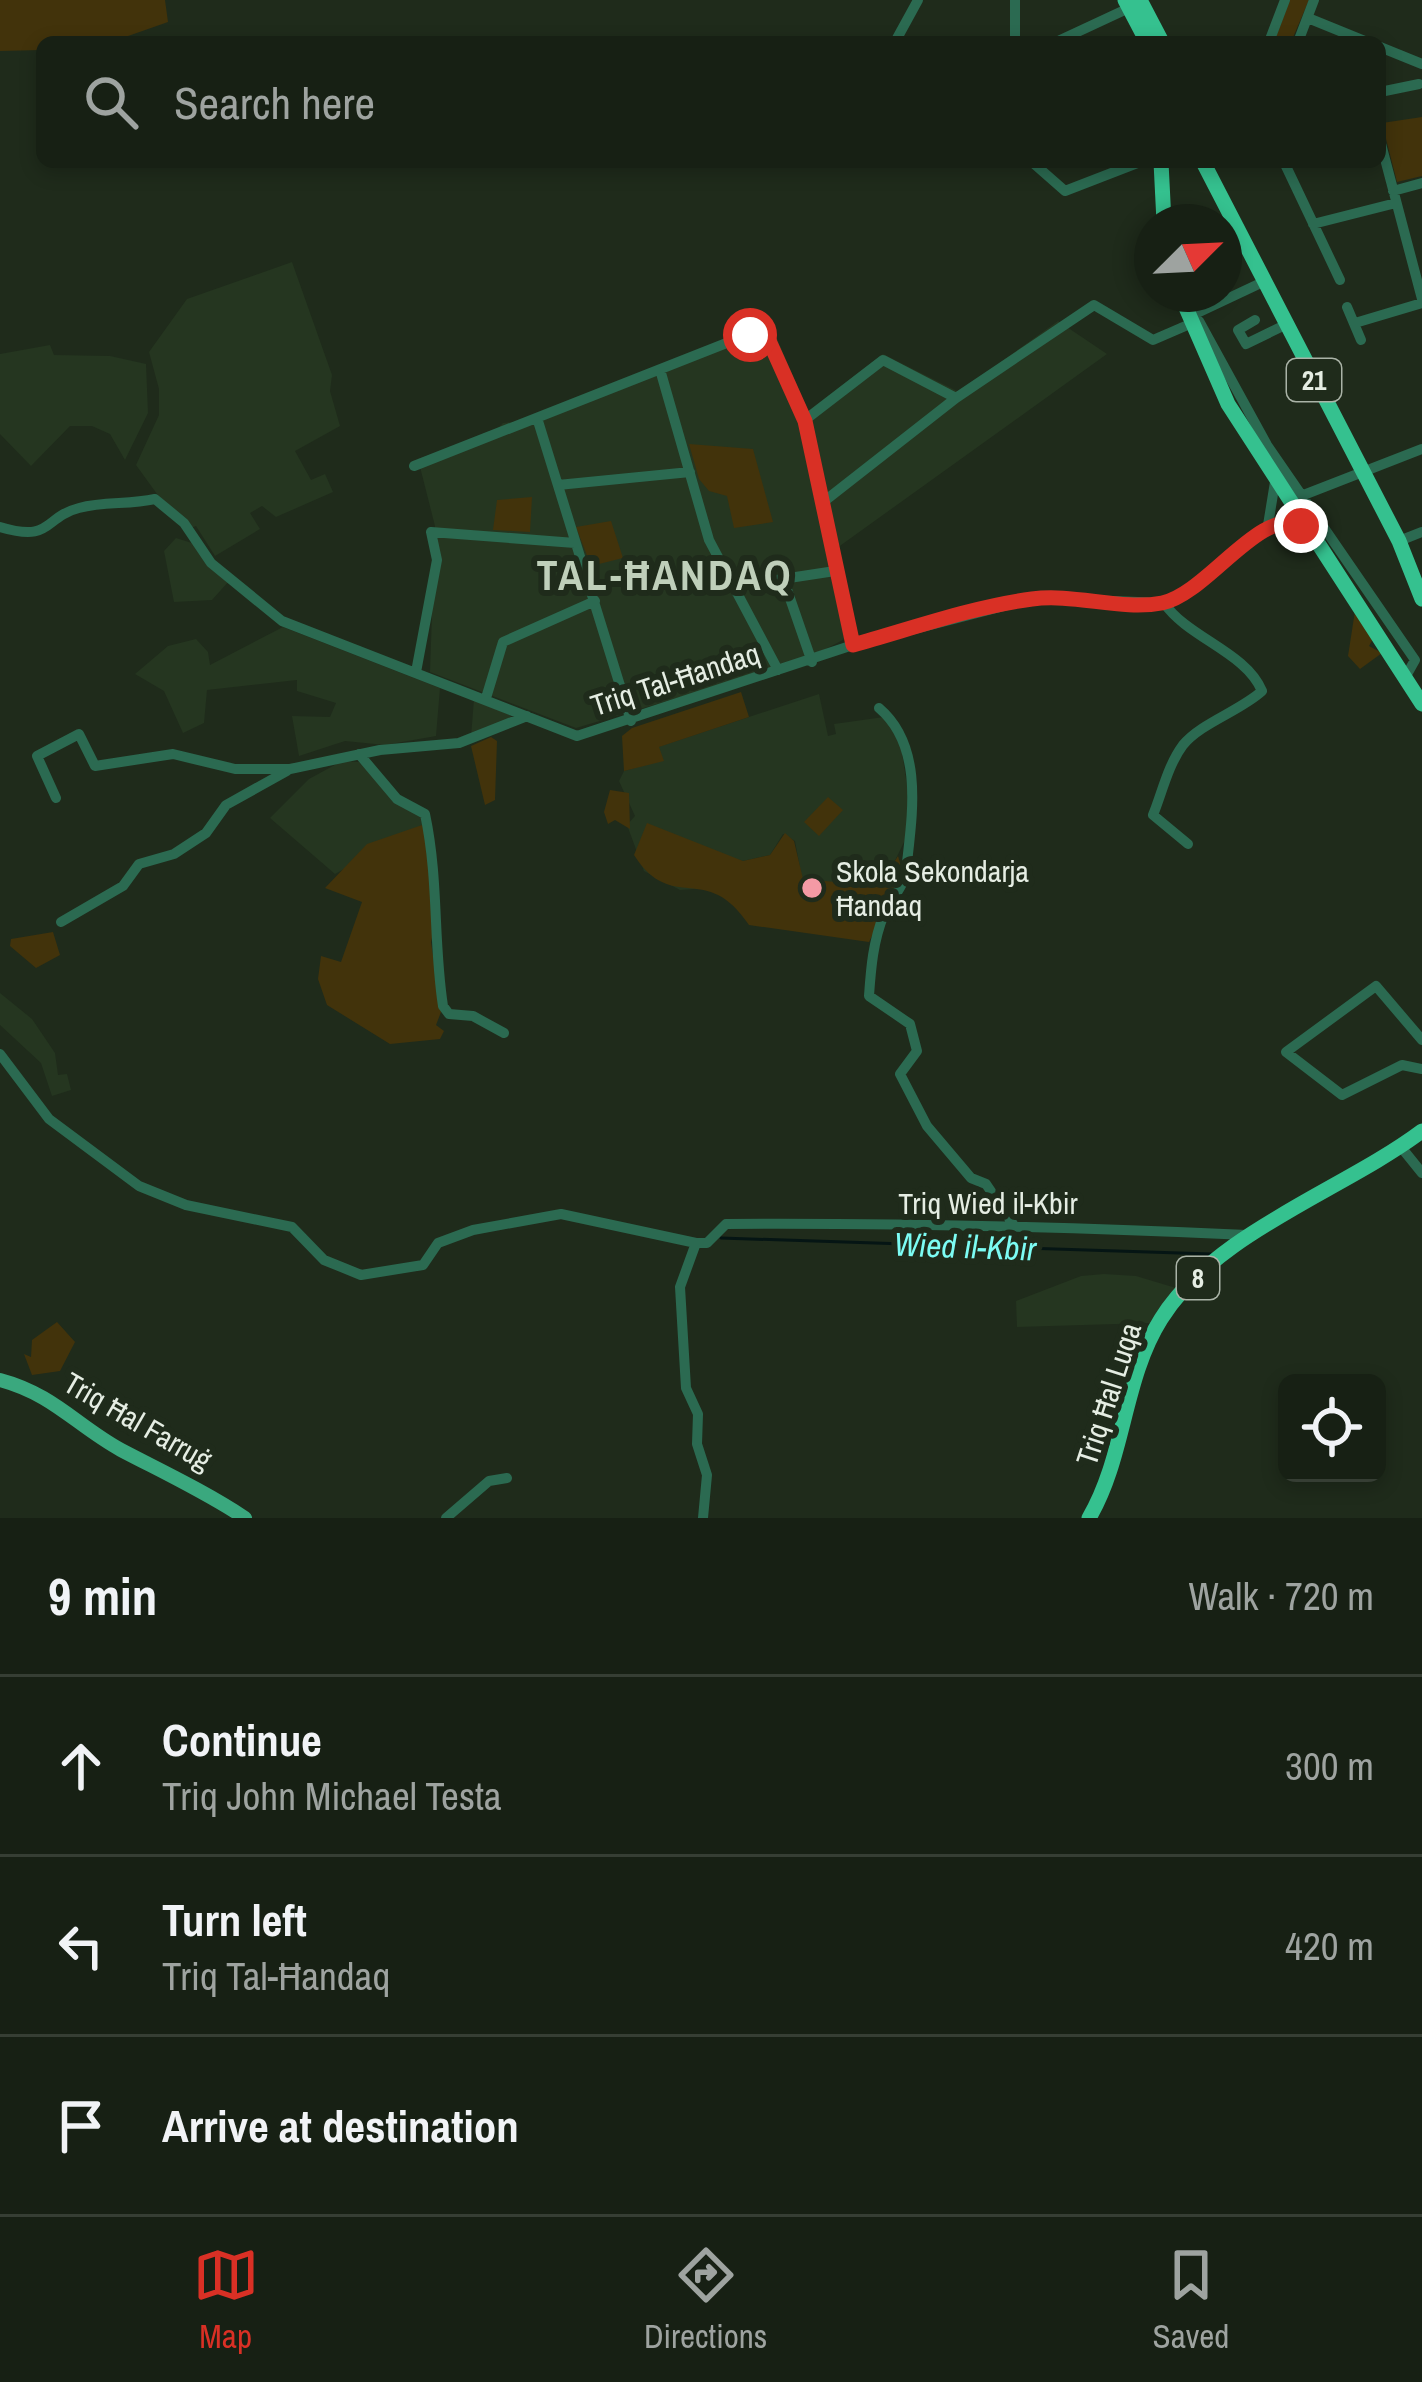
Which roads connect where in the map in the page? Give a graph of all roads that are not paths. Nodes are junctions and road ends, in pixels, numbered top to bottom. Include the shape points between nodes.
1 (918, 0) edge
2 (1015, 0) edge
3 (1286, 0) edge
4 (1314, 0) edge
5 (1132, 3) edge
6 (1308, 18) junction
7 (898, 36) edge
8 (1015, 36) edge
9 (1068, 36) edge
10 (1145, 36) edge
11 (1157, 36) edge
12 (1271, 36) edge
13 (1300, 36) edge
14 (1352, 36) edge
15 (1386, 51) edge
16 (1421, 77) edge
17 (1386, 90) edge
18 (1386, 164) edge
19 (1039, 168) edge
20 (1124, 168) edge
21 (1161, 168) edge
22 (1206, 168) edge
23 (1287, 168) edge
24 (1422, 183) edge
25 (1394, 197) junction
26 (1163, 204) edge
27 (1313, 224) junction
28 (1340, 280) dead end
29 (1263, 282) junction
30 (1422, 301) edge
31 (1347, 307) dead end
32 (1190, 312) edge
33 (1193, 318) junction
34 (1255, 320) dead end
35 (1355, 322) junction
36 (1285, 325) junction
37 (1361, 340) dead end
38 (661, 373) junction
39 (956, 398) junction
40 (1228, 404) junction
41 (1251, 418) junction
42 (538, 421) junction
43 (805, 421) junction
44 (1422, 448) edge
45 (414, 466) dead end
46 (690, 472) junction
47 (1362, 472) junction
48 (1274, 476) junction
49 (558, 485) junction
50 (1301, 496) junction
51 (822, 503) junction
52 (1268, 525) junction
53 (0, 527) edge
54 (1422, 532) edge
55 (1317, 540) junction
56 (1399, 541) junction
57 (575, 543) junction
58 (836, 571) junction
59 (784, 578) junction
60 (730, 587) junction
61 (1422, 599) edge
62 (595, 601) junction
63 (1164, 603) junction
64 (853, 645) junction
65 (1419, 661) edge
66 (812, 662) junction
67 (778, 670) junction
68 (416, 672) junction
69 (1413, 684) edge
70 (487, 698) junction
71 (1422, 704) edge
72 (879, 708) dead end
73 (527, 716) junction
74 (632, 721) junction
75 (359, 754) junction
76 (290, 769) junction
77 (56, 798) dead end
78 (1189, 844) dead end
79 (61, 922) dead end
80 (504, 1033) dead end
81 (1422, 1040) edge
82 (0, 1054) edge
83 (1422, 1069) edge
84 (1422, 1131) edge
85 (1401, 1148) junction
86 (1422, 1173) edge
87 (1013, 1224) junction
88 (1251, 1235) junction
89 (701, 1243) junction
90 (0, 1380) edge
91 (507, 1478) dead end
92 (225, 1505) junction
93 (214, 1518) edge
94 (244, 1518) edge
95 (446, 1518) edge
96 (704, 1518) edge
97 (1089, 1518) edge

1 - 7 street
2 - 8 street
3 - 12 street
4 - 6 street
5 - 9 street
5 - 10 highway
5 - 11 highway
6 - 13 street
6 - 14 street
15 - 16 street
16 - 17 street
18 - 25 street
19 - 20 street via 1065,190
21 - 26 highway
22 - 29 highway, 21
23 - 27 street
24 - 25 street
25 - 27 street
25 - 30 street
27 - 28 street
29 - 33 street
29 - 36 highway, 21
30 - 35 street
31 - 35 street
32 - 33 highway
33 - 39 street via 1153,340 1094,305
33 - 40 highway
33 - 41 street
34 - 36 street via 1238,329 1246,344
35 - 37 street
36 - 47 highway, 21
38 - 42 street
38 - 43 street via 757,331 766,334
38 - 46 street
39 - 43 street via 884,360
39 - 51 street
40 - 41 highway
40 - 48 highway
41 - 50 street
42 - 45 street
42 - 49 street
43 - 51 street
44 - 47 street
46 - 49 street
46 - 60 street
47 - 50 street
47 - 56 highway, 21
48 - 52 street
48 - 55 highway
49 - 57 street
50 - 65 street
51 - 58 street
52 - 55 street via 1293,522
52 - 63 street
53 - 68 street, Triq Tal-Ħandaq via 27,534 70,510 155,499 211,563 282,621
54 - 56 street
55 - 69 highway
56 - 61 highway, 21
57 - 62 street
57 - 68 street via 431,532 437,560
58 - 59 street
58 - 64 street
59 - 60 street
59 - 66 street
60 - 67 street
62 - 70 street via 503,642
62 - 74 street
63 - 64 street, Triq Tal-Ħandaq via 1035,598
63 - 78 street via 1178,624 1256,676 1262,691 1185,742 1162,787 1153,815
64 - 66 street, Triq Tal-Ħandaq
65 - 69 street
66 - 67 street, Triq Tal-Ħandaq
67 - 74 street, Triq Tal-Ħandaq
68 - 70 street, Triq Tal-Ħandaq
69 - 71 highway
70 - 73 street, Triq Tal-Ħandaq
72 - 87 street via 907,746 914,824 902,858 906,872 873,945 869,996 910,1024 916,1052 899,1074 927,1126 971,1178 986,1184
73 - 74 street, Triq Tal-Ħandaq via 577,736
73 - 75 street via 459,743
75 - 76 street
75 - 80 street via 397,799 424,814 437,868 434,943 443,1006
76 - 77 street via 235,769 173,754 95,766 79,734 37,756
76 - 79 street via 226,805 206,833 140,864 123,886
81 - 83 street via 1376,986 1286,1052 1342,1095 1402,1065
82 - 89 street via 49,1119 139,1186 186,1205 292,1227 324,1260 361,1275 423,1264 438,1244 473,1230 561,1214
84 - 85 highway, Triq Ħal Luqa / 8
85 - 86 street
85 - 88 highway, Triq Ħal Luqa / 8
87 - 88 street, Triq Wied il-Kbir
87 - 89 street, Triq Wied il-Kbir via 726,1223
88 - 97 highway, Triq Ħal Luqa / 8 via 1159,1321
89 - 96 street via 680,1287 686,1388 706,1475
90 - 92 main road, Triq Ħal Farruġ via 78,1415 118,1448
91 - 95 street via 489,1481
92 - 93 street
92 - 94 main road, Triq Ħal Farruġ

